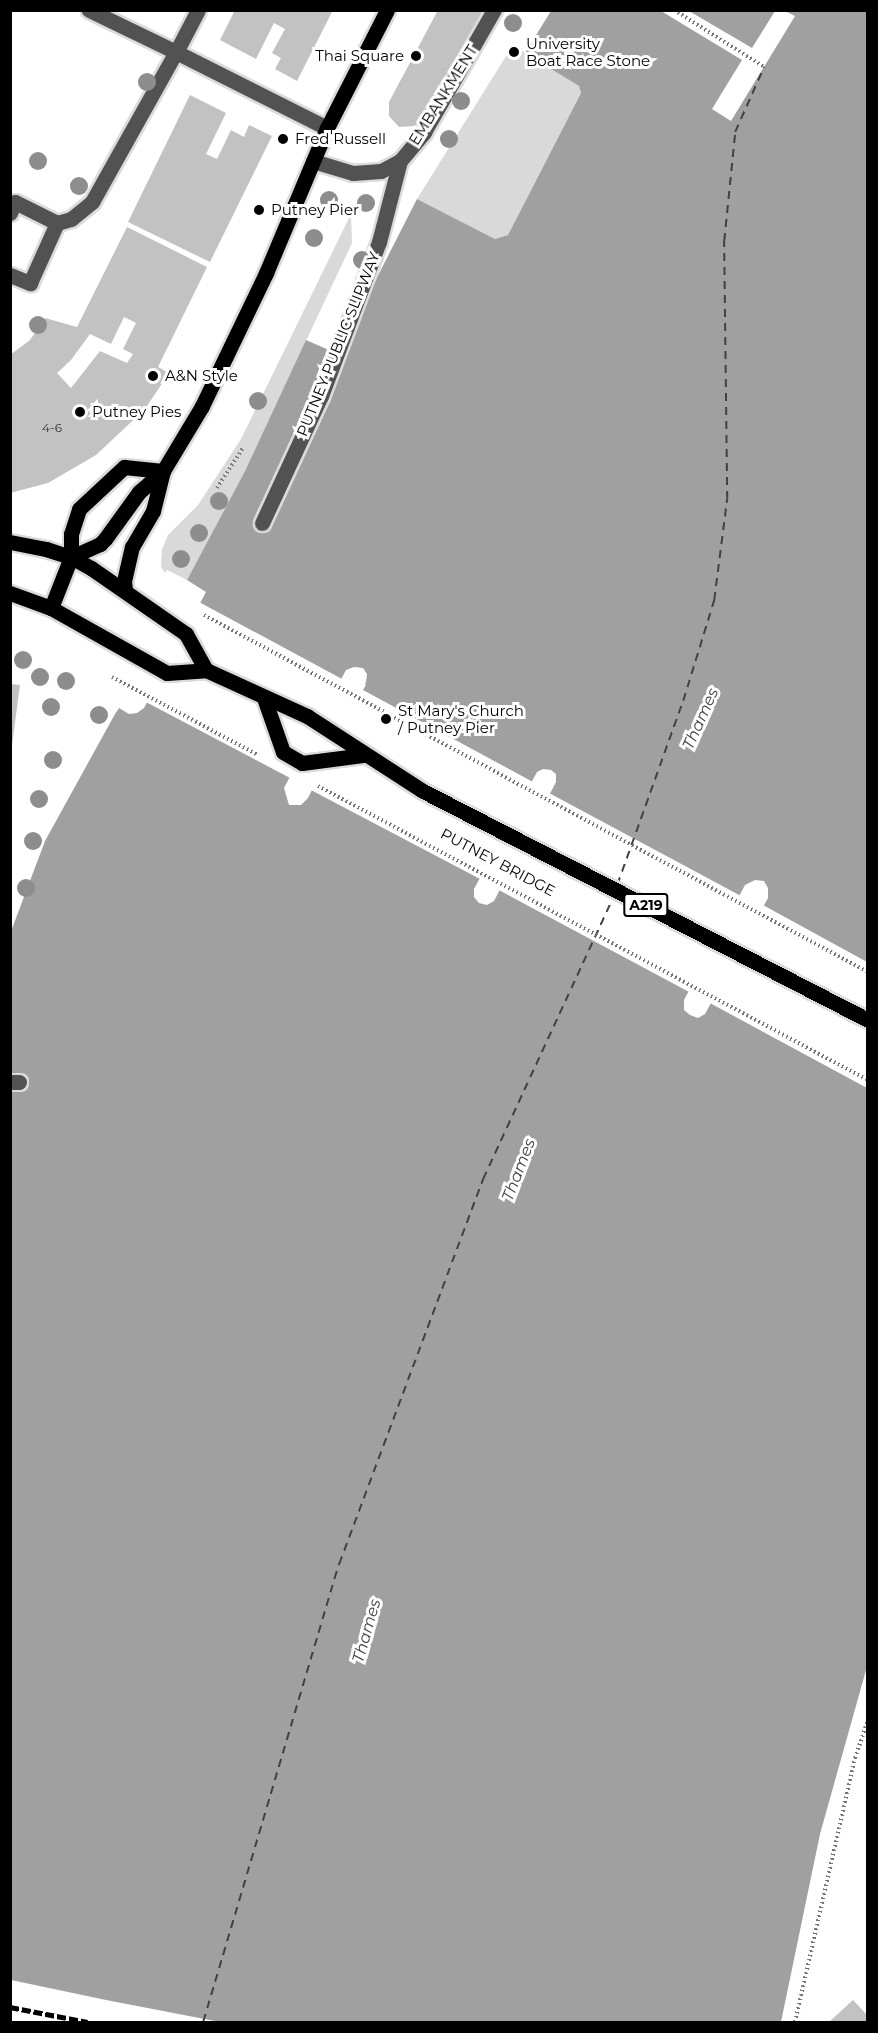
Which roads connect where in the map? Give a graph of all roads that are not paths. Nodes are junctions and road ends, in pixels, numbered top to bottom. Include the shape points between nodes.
1 (89, 10) edge
2 (198, 10) edge
3 (387, 10) edge
4 (494, 10) edge
5 (176, 52) junction
6 (327, 128) junction
7 (400, 160) junction
8 (313, 161) junction
9 (10, 213) edge
10 (57, 223) junction
11 (10, 275) edge
12 (163, 471) junction
13 (262, 523) dead end
14 (10, 542) edge
15 (71, 557) junction
16 (125, 590) junction
17 (10, 593) edge
18 (51, 608) junction
19 (206, 670) junction
20 (264, 698) junction
21 (364, 755) junction
22 (867, 1020) edge

1 - 5 street
2 - 5 street
3 - 6 main road
4 - 7 street, EMBANKMENT via 424,132
5 - 6 street
5 - 10 street via 92,202 71,219
6 - 8 main road
7 - 8 street, EMBANKMENT via 381,171 353,173
7 - 13 street, PUTNEY PUBLIC SLIPWAY via 379,242 325,385
8 - 12 main road via 215,382
9 - 10 street via 15,202
10 - 11 street via 30,283
12 - 15 main road via 139,492 100,544
12 - 15 main road via 124,467 100,487 79,509 71,534
12 - 16 main road via 153,511 132,548
14 - 15 main road
15 - 16 main road
15 - 18 main road
16 - 19 main road via 186,634
17 - 18 main road
18 - 19 main road via 167,673
19 - 20 main road, PUTNEY BRIDGE / A219
20 - 21 main road, PUTNEY BRIDGE / A219 via 308,716 351,742
20 - 21 main road via 284,752 303,763
21 - 22 main road, PUTNEY BRIDGE / A219 via 423,791

